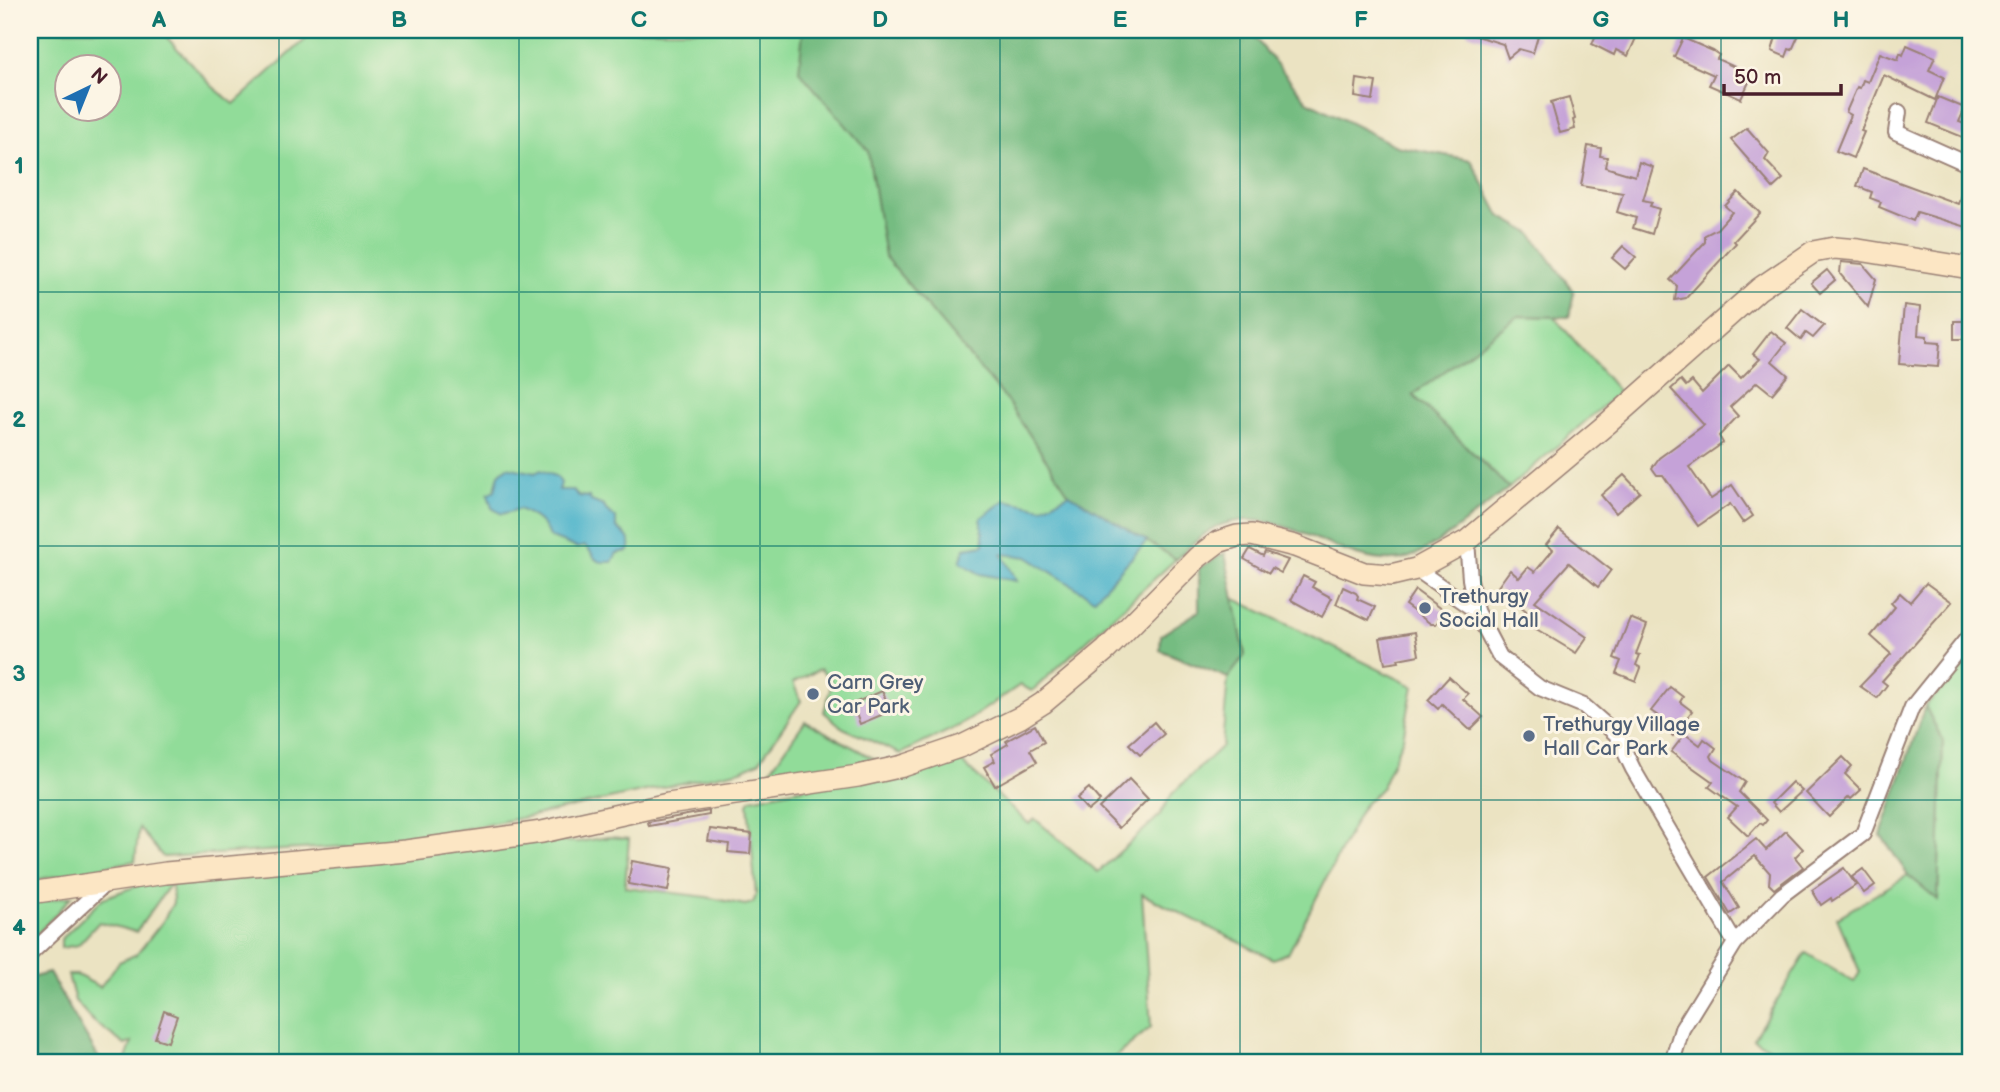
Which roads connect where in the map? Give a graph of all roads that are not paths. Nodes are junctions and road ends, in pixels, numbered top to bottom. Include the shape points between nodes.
1 (1899, 112) dead end
2 (1970, 165) edge
3 (1970, 268) edge
4 (1467, 541) junction
5 (1416, 569) junction
6 (1476, 611) junction
7 (1970, 635) edge
8 (108, 881) junction
9 (30, 893) edge
10 (1735, 943) junction
11 (30, 954) edge
12 (1672, 1062) edge

1 - 2 street via 1896,132
3 - 4 street via 1859,250 1813,252 1759,289
4 - 5 street
4 - 6 street
5 - 6 street
5 - 8 street via 1391,575 1364,573 1268,538 1237,536 1218,542 1198,557 1106,649 1043,703 962,746 903,766 668,804 542,832
6 - 10 street via 1500,657 1540,688 1584,706 1616,734
7 - 10 street via 1912,707 1863,834 1782,895
8 - 9 street
8 - 11 street
10 - 12 street via 1682,1029

